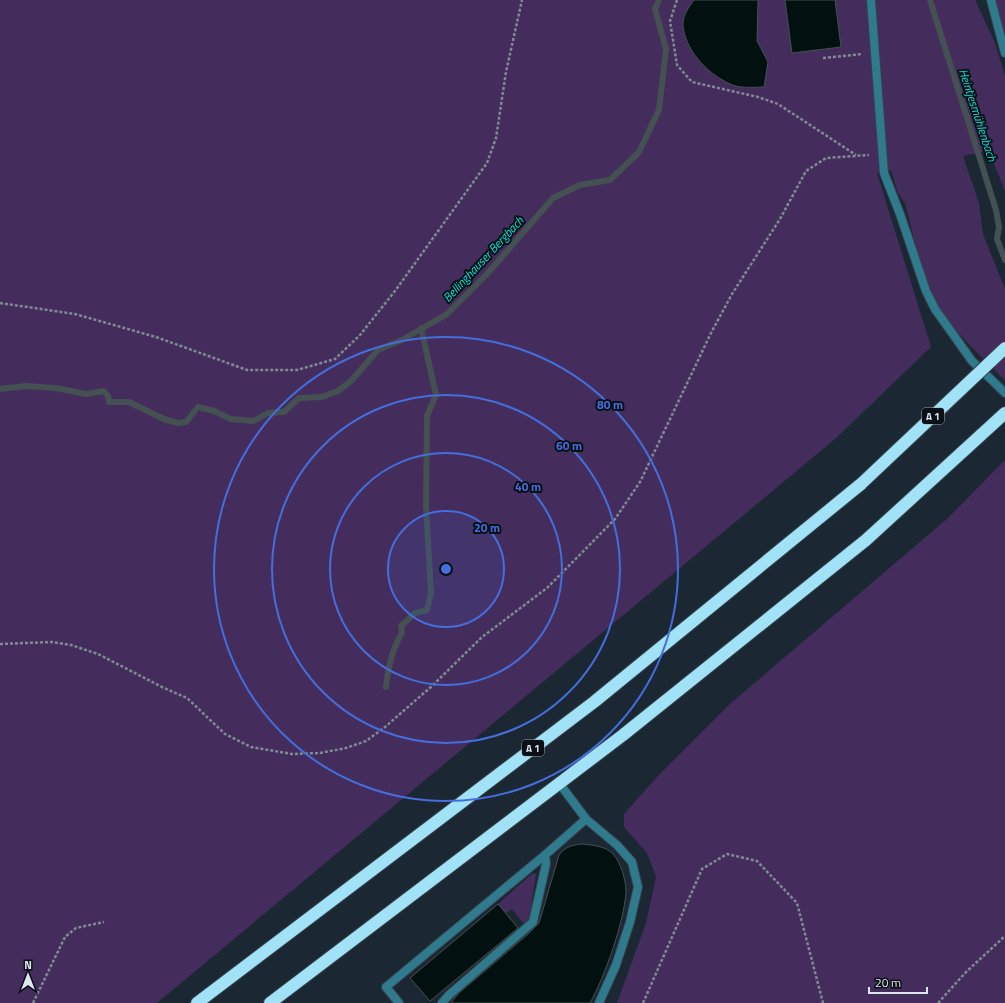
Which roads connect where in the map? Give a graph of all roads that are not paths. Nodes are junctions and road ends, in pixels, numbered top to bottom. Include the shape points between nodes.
1 (871, 0) edge
2 (991, 0) edge
3 (1005, 53) edge
4 (1005, 348) edge
5 (1005, 393) edge
6 (1005, 413) edge
7 (559, 783) junction
8 (586, 819) junction
9 (545, 855) junction
10 (197, 1003) edge
11 (270, 1003) edge
12 (399, 1003) edge
13 (442, 1003) edge
14 (599, 1003) edge

1 - 5 lane via 884,173 934,309 972,361
2 - 3 lane
4 - 10 highway, A 1, bridge via 861,484 594,702
6 - 7 highway via 866,540
7 - 8 lane
7 - 11 highway
8 - 9 lane
8 - 14 lane via 632,862 638,887 616,965
9 - 12 lane via 386,987
9 - 13 lane via 546,864 533,922

